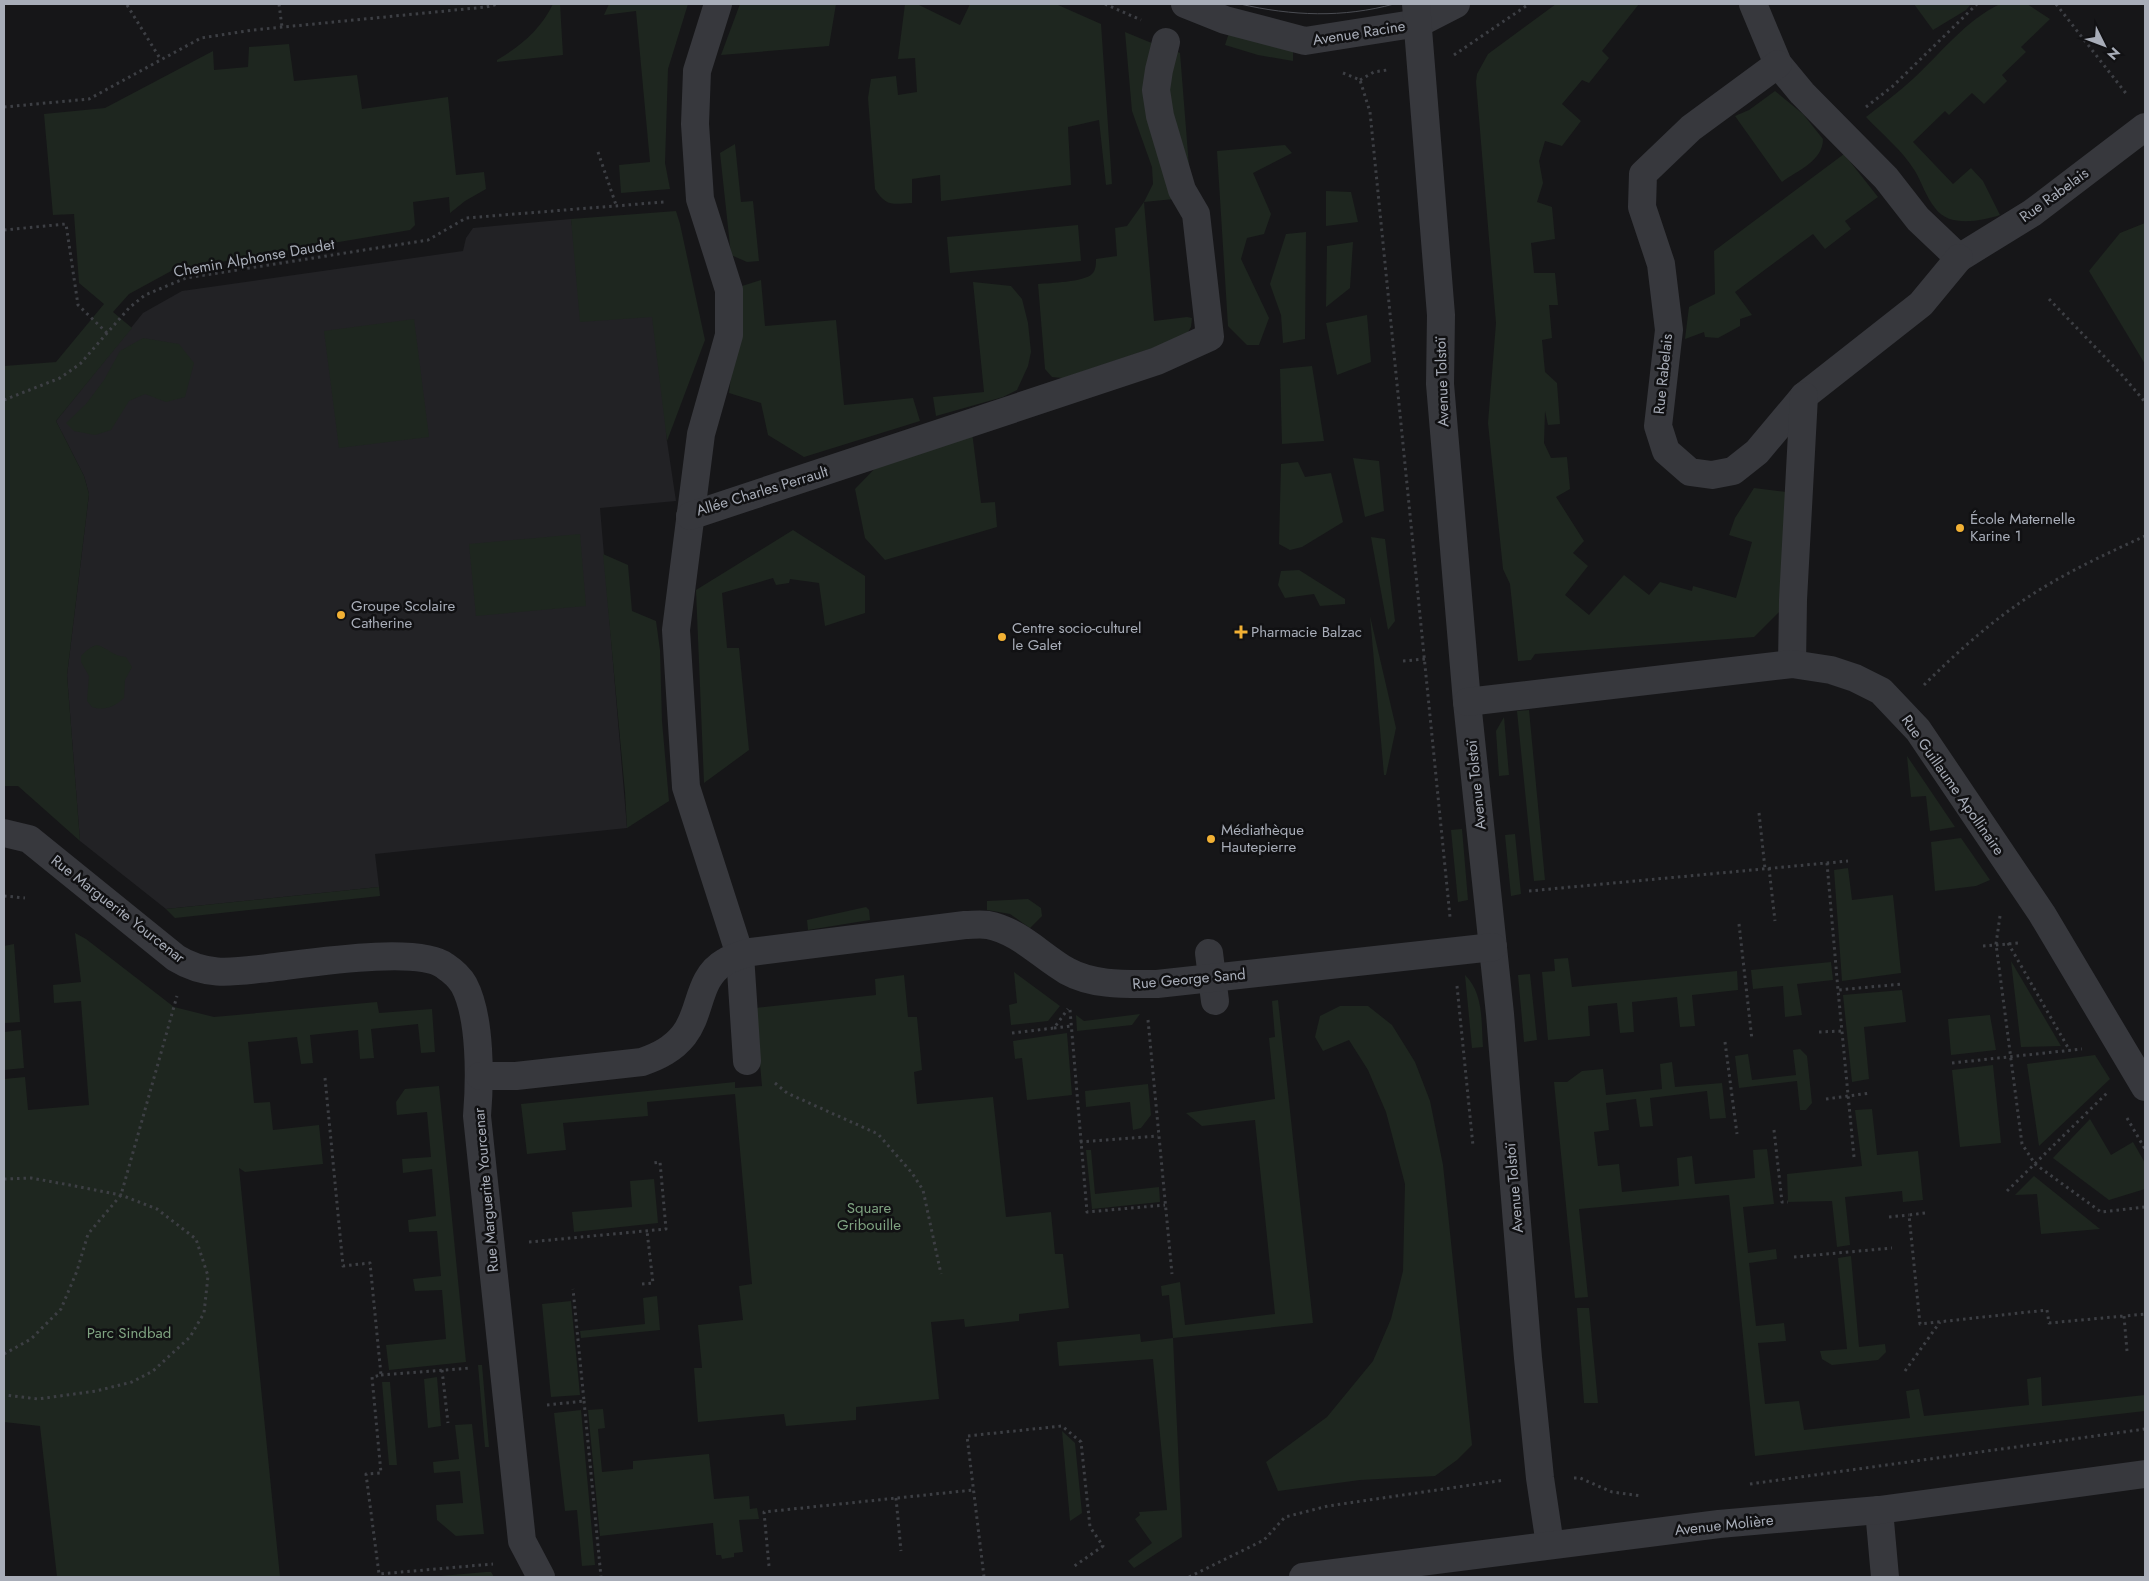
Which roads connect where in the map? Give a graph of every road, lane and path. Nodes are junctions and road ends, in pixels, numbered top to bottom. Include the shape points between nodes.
1 (279, 4) edge
2 (498, 4) edge
3 (718, 4) edge
4 (1186, 4) edge
5 (1456, 4) edge
6 (1529, 4) edge
7 (1753, 4) edge
8 (1977, 4) edge
9 (2056, 4) edge
10 (127, 5) edge
11 (1415, 10) edge
12 (282, 27) junction
13 (1166, 42) dead end
14 (1449, 59) dead end
15 (161, 60) junction
16 (1778, 64) junction
17 (1360, 80) dead end
18 (2133, 102) dead end
19 (4, 107) edge
20 (2145, 127) edge
21 (1838, 130) junction
22 (598, 152) dead end
23 (700, 199) junction
24 (616, 205) junction
25 (4, 230) edge
26 (1958, 258) junction
27 (2048, 299) dead end
28 (107, 333) junction
29 (1804, 396) junction
30 (4, 400) edge
31 (2145, 402) edge
32 (690, 516) junction
33 (2145, 536) edge
34 (1792, 664) junction
35 (1467, 702) junction
36 (1898, 708) junction
37 (1760, 813) dead end
38 (4, 833) edge
39 (1848, 861) dead end
40 (1827, 863) junction
41 (1767, 868) junction
42 (1529, 891) dead end
43 (4, 896) edge
44 (25, 898) dead end
45 (2000, 910) dead end
46 (1775, 921) dead end
47 (1739, 924) dead end
48 (2025, 942) dead end
49 (1996, 944) junction
50 (2008, 944) junction
51 (1983, 946) dead end
52 (1493, 947) junction
53 (1454, 952) junction
54 (745, 954) junction
55 (1902, 984) dead end
56 (1838, 990) junction
57 (170, 991) dead end
58 (1073, 1003) dead end
59 (1069, 1007) junction
60 (1147, 1017) dead end
61 (1071, 1026) junction
62 (1054, 1028) junction
63 (1842, 1031) junction
64 (1819, 1032) dead end
65 (1012, 1033) dead end
66 (1752, 1040) dead end
67 (1725, 1042) dead end
68 (2088, 1049) dead end
69 (2070, 1051) junction
70 (2010, 1057) junction
71 (746, 1061) joint
72 (1952, 1064) dead end
73 (480, 1076) junction
74 (325, 1078) dead end
75 (2145, 1087) edge
76 (2110, 1090) dead end
77 (1870, 1093) dead end
78 (1848, 1096) junction
79 (1826, 1099) dead end
80 (1774, 1130) dead end
81 (1737, 1134) dead end
82 (1158, 1136) junction
83 (1080, 1142) junction
84 (1473, 1151) dead end
85 (1854, 1157) dead end
86 (653, 1163) dead end
87 (2035, 1164) junction
88 (4, 1179) edge
89 (2007, 1192) dead end
90 (121, 1195) junction
91 (1788, 1202) dead end
92 (1165, 1205) junction
93 (2145, 1207) edge
94 (1925, 1213) dead end
95 (1908, 1215) junction
96 (1889, 1217) dead end
97 (647, 1232) junction
98 (529, 1242) dead end
99 (1892, 1248) dead end
100 (1794, 1257) dead end
101 (941, 1274) dead end
102 (1172, 1274) dead end
103 (642, 1284) dead end
104 (573, 1289) dead end
105 (2145, 1314) edge
106 (2124, 1316) junction
107 (1940, 1321) junction
108 (2127, 1352) dead end
109 (4, 1354) edge
110 (472, 1368) dead end
111 (442, 1370) junction
112 (1905, 1371) dead end
113 (381, 1375) junction
114 (4, 1395) edge
115 (584, 1401) junction
116 (546, 1406) dead end
117 (448, 1423) dead end
118 (2145, 1429) edge
119 (2145, 1474) edge
120 (1505, 1475) dead end
121 (1540, 1478) junction
122 (1506, 1480) junction
123 (1747, 1484) dead end
124 (973, 1490) junction
125 (1648, 1497) dead end
126 (896, 1498) junction
127 (1879, 1510) junction
128 (1550, 1545) junction
129 (901, 1551) dead end
130 (496, 1563) dead end
131 (769, 1566) dead end
132 (1073, 1567) dead end
133 (541, 1577) edge
134 (601, 1577) edge
135 (984, 1577) edge
136 (1189, 1577) edge
137 (1303, 1577) edge
138 (1886, 1577) edge

1 - 12 path
2 - 12 path
3 - 23 street, Allée Charles Perrault via 697,72 695,124
4 - 11 street, Avenue Racine via 1225,20 1305,42
5 - 11 street, Avenue Racine
6 - 14 path
7 - 16 street
8 - 21 path via 1893,86
9 - 18 path
10 - 15 path
11 - 35 street, Avenue Tolstoï via 1440,315 1440,384
12 - 15 path via 201,38
13 - 32 street, Allée Charles Perrault via 1156,90 1160,116 1182,190 1196,214 1210,337 1157,361
15 - 19 path via 89,99
16 - 21 street
16 - 29 street, Rue Rabelais via 1691,128 1643,174 1642,207 1661,264 1669,330 1658,426 1666,451 1690,472 1712,474 1733,471 1758,452
17 - 53 path via 1370,112
20 - 26 street, Rue Rabelais via 2032,213
21 - 26 street via 1865,154 1918,219
22 - 24 path
23 - 24 path
23 - 32 street, Allée Charles Perrault via 729,290 729,335 701,434
24 - 28 path, Chemin Alphonse Daudet via 466,218 428,240 186,278 145,295
25 - 28 path via 66,224 78,305
26 - 29 street, Rue Rabelais via 1921,304
27 - 31 path
28 - 30 path, Chemin Alphonse Daudet via 80,364 60,378
29 - 34 street
32 - 54 street via 676,630 686,787
33 - 36 path via 2092,560 2035,592 1976,636
34 - 35 street, Rue Guillaume Apollinaire
34 - 36 street, Rue Guillaume Apollinaire via 1831,670 1855,678 1881,691
35 - 52 street, Avenue Tolstoï
36 - 75 street, Rue Guillaume Apollinaire via 1918,730 2042,914
37 - 41 path
38 - 73 street, Rue Marguerite Yourcenar via 29,839 176,958 199,969 237,971 390,956 415,957 444,964 464,983 473,1011
39 - 40 path
40 - 41 path
40 - 56 path via 1829,916
41 - 42 path
41 - 46 path
43 - 44 path
45 - 49 path
47 - 66 path
48 - 50 path
49 - 50 path
49 - 51 path
49 - 70 path
50 - 69 path
52 - 53 street, Rue George Sand
52 - 121 street, Avenue Tolstoï
53 - 54 street, Rue George Sand via 1157,984 1119,984 1088,979 1068,972 1007,931 986,925 965,925
53 - 84 path
54 - 71 street
54 - 73 street via 724,962 711,974 702,987 685,1034 659,1056 642,1062 516,1076
55 - 56 path
56 - 63 path
57 - 90 path via 177,996
58 - 59 path
59 - 61 path
59 - 62 path
60 - 82 path
61 - 62 path
61 - 83 path
62 - 65 path
63 - 64 path
63 - 78 path
67 - 81 path
68 - 69 path
69 - 70 path
70 - 72 path
70 - 87 path via 2022,1144
71 - 101 path via 787,1092 878,1134 923,1190
73 - 133 street, Rue Marguerite Yourcenar via 477,1116 522,1541
74 - 113 path via 342,1266 370,1264
76 - 87 path
77 - 78 path
78 - 79 path
78 - 85 path
80 - 91 path via 1782,1202
82 - 83 path
82 - 92 path
83 - 92 path via 1087,1212
86 - 97 path via 660,1162 666,1230
87 - 89 path
87 - 93 path via 2101,1212
88 - 90 path via 31,1178
90 - 109 path via 88,1234 61,1309 31,1339
90 - 114 path via 157,1209 196,1239 208,1276 204,1313 190,1337 153,1371 132,1382 38,1399
92 - 102 path
94 - 95 path
95 - 96 path
95 - 107 path via 1920,1324
97 - 98 path
97 - 103 path via 654,1283
99 - 100 path
104 - 115 path
105 - 106 path
106 - 107 path via 2049,1323 2047,1310
106 - 108 path
107 - 112 path
110 - 111 path
111 - 113 path
111 - 117 path
113 - 130 path via 372,1377 381,1473 366,1474 379,1574
115 - 116 path
115 - 134 path
118 - 123 path
119 - 127 street, Avenue Molière
120 - 122 path
121 - 122 path
121 - 125 path via 1580,1478 1612,1492
121 - 128 street, Avenue Tolstoï
122 - 136 path via 1328,1506 1285,1517 1264,1540
124 - 126 path
124 - 132 path via 967,1436 1062,1426 1080,1442 1090,1528 1103,1546
124 - 135 path
126 - 129 path
126 - 131 path via 764,1512
127 - 128 street, Avenue Molière via 1719,1524
127 - 138 street
128 - 137 street, Avenue Molière

